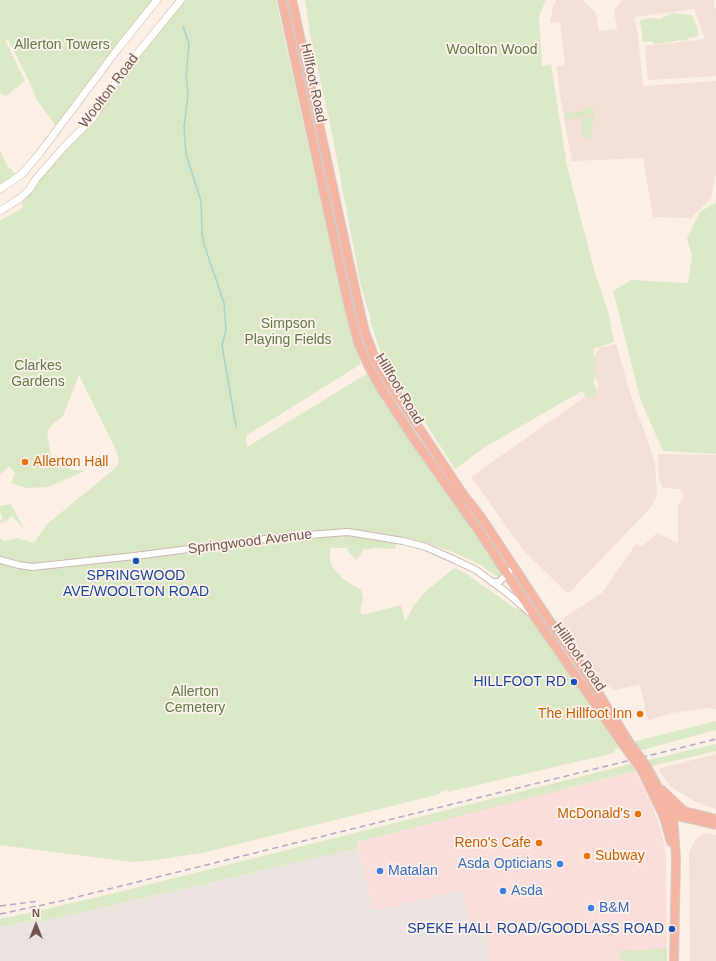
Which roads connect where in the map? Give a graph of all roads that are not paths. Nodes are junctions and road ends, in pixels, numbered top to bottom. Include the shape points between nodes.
1 (157, 0) edge
2 (181, 0) edge
3 (282, 0) edge
4 (292, 0) edge
5 (0, 189) edge
6 (0, 211) edge
7 (0, 560) edge
8 (514, 567) junction
9 (507, 574) junction
10 (492, 582) junction
11 (535, 617) junction
12 (601, 697) junction
13 (594, 701) junction
14 (628, 746) junction
15 (644, 768) junction
16 (657, 785) junction
17 (684, 811) junction
18 (672, 812) junction
19 (663, 814) junction
20 (715, 823) edge
21 (674, 831) junction
22 (676, 862) junction
23 (674, 961) edge

1 - 5 main road, Woolton Road via 39,154 22,174
2 - 6 main road, Woolton Road via 123,71 92,119 63,148 29,190
3 - 9 highway, Hillfoot Road via 358,342 382,390
4 - 8 highway, Hillfoot Road via 359,307 370,346 385,377
7 - 10 street, Springwood Avenue via 32,567 288,536 348,532 426,547 476,570
8 - 9 street
8 - 12 highway, Hillfoot Road
9 - 10 street via 499,582
9 - 11 highway, Hillfoot Road
10 - 11 street, Springwood Avenue
11 - 13 highway, Hillfoot Road
12 - 13 highway
12 - 14 highway, Hillfoot Road
13 - 14 highway, Hillfoot Road
14 - 15 highway, bridge
15 - 16 highway
15 - 19 highway
16 - 17 highway
16 - 18 highway
17 - 18 highway
17 - 20 highway
18 - 19 highway
18 - 20 highway
18 - 21 highway
19 - 22 highway
20 - 21 highway via 681,823
21 - 22 highway
22 - 23 highway

